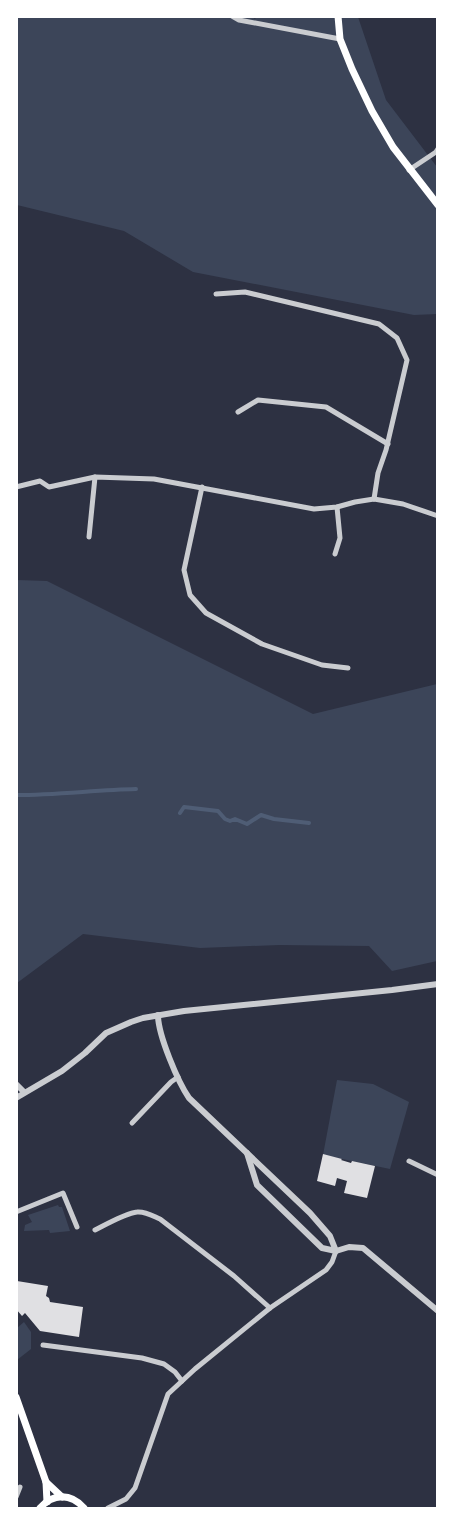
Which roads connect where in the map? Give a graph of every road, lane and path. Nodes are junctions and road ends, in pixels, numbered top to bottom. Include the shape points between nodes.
1 (232, 16) edge
2 (255, 16) edge
3 (338, 16) edge
4 (259, 24) junction
5 (340, 39) junction
6 (437, 151) edge
7 (410, 170) junction
8 (438, 205) edge
9 (216, 294) dead end
10 (238, 412) dead end
11 (388, 444) junction
12 (95, 477) junction
13 (16, 487) edge
14 (202, 487) junction
15 (374, 499) junction
16 (338, 507) junction
17 (438, 516) edge
18 (88, 537) dead end
19 (334, 554) dead end
20 (348, 668) dead end
21 (438, 984) edge
22 (158, 1015) junction
23 (178, 1077) junction
24 (16, 1084) edge
25 (24, 1092) junction
26 (16, 1098) edge
27 (132, 1123) dead end
28 (247, 1152) junction
29 (409, 1161) dead end
30 (438, 1175) edge
31 (16, 1212) edge
32 (76, 1227) dead end
33 (95, 1230) dead end
34 (336, 1251) junction
35 (270, 1308) junction
36 (438, 1311) edge
37 (43, 1345) dead end
38 (182, 1381) junction
39 (16, 1397) edge
40 (46, 1482) junction
41 (20, 1487) dead end
42 (16, 1497) edge
43 (62, 1497) junction
44 (46, 1502) junction
45 (40, 1509) edge
46 (84, 1509) edge
47 (108, 1509) edge

1 - 4 street
2 - 4 street
3 - 5 main road
4 - 5 street
5 - 7 main road via 372,111
6 - 7 street
7 - 8 main road
9 - 11 street via 245,292 379,324 397,338 407,360
10 - 11 street via 258,400 326,407
11 - 15 street
12 - 13 street via 49,487 40,481
12 - 14 street via 154,479
12 - 18 street
14 - 16 street via 314,509
14 - 20 street via 184,570 190,595 206,613 262,644 322,665
15 - 16 street
15 - 17 street
16 - 19 street via 340,538
21 - 22 street
22 - 23 street via 159,1031
22 - 25 street via 106,1033 62,1071
23 - 27 street
23 - 28 street via 189,1098
24 - 25 street
25 - 26 street
28 - 34 street via 310,1213 330,1236
28 - 34 street via 257,1185 322,1248
29 - 30 street
31 - 32 street via 63,1193
33 - 35 street via 131,1213 147,1213 179,1233
34 - 35 street via 326,1270
34 - 36 street via 363,1248
35 - 38 street
37 - 38 street via 142,1358 164,1364
38 - 47 street via 168,1394 135,1488 126,1499
39 - 40 main road
40 - 43 main road
40 - 44 main road
41 - 42 street
43 - 44 main road
43 - 46 main road via 72,1498
44 - 45 main road

